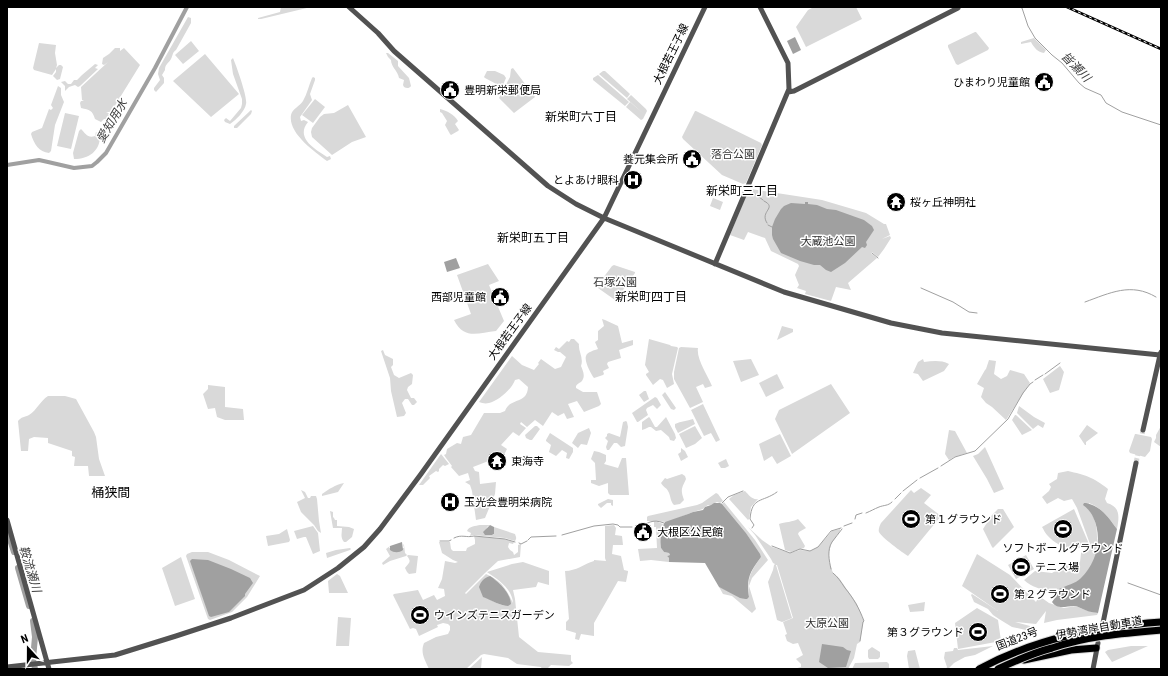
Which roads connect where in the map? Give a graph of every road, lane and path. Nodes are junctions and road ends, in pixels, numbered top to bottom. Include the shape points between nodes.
1 (349, 7) edge
2 (705, 7) edge
3 (760, 7) edge
4 (958, 8) edge
5 (788, 92) junction
6 (604, 218) junction
7 (715, 264) junction
8 (1161, 354) edge
9 (1143, 430) tunnel mouth
10 (1136, 463) tunnel mouth
11 (7, 520) edge
12 (1161, 621) edge
13 (1103, 622) dead end
14 (1161, 630) edge
15 (1097, 645) joint
16 (1020, 660) junction
17 (48, 663) junction
18 (7, 667) edge
19 (49, 669) edge
20 (978, 669) edge
21 (999, 669) edge
22 (1093, 669) edge

1 - 6 street via 394,51 548,186
2 - 6 street, 大根若王子線
3 - 5 street via 788,63
4 - 5 street
5 - 7 street
6 - 7 street
6 - 17 street, 大根若王子線 via 380,529 364,547 338,568 292,595 231,618 126,652
7 - 8 street via 784,292 919,329
8 - 9 street
10 - 13 street
11 - 17 street
12 - 20 highway, 伊勢湾岸自動車道, bridge via 1097,629 1059,637 1005,656
14 - 16 highway, 国道23号 via 1081,642
14 - 21 highway, 伊勢湾岸自動車道, bridge via 1118,634 1053,647
15 - 16 highway
15 - 22 street
16 - 21 highway, 国道23号
17 - 18 street, 大根若王子線
17 - 19 street

